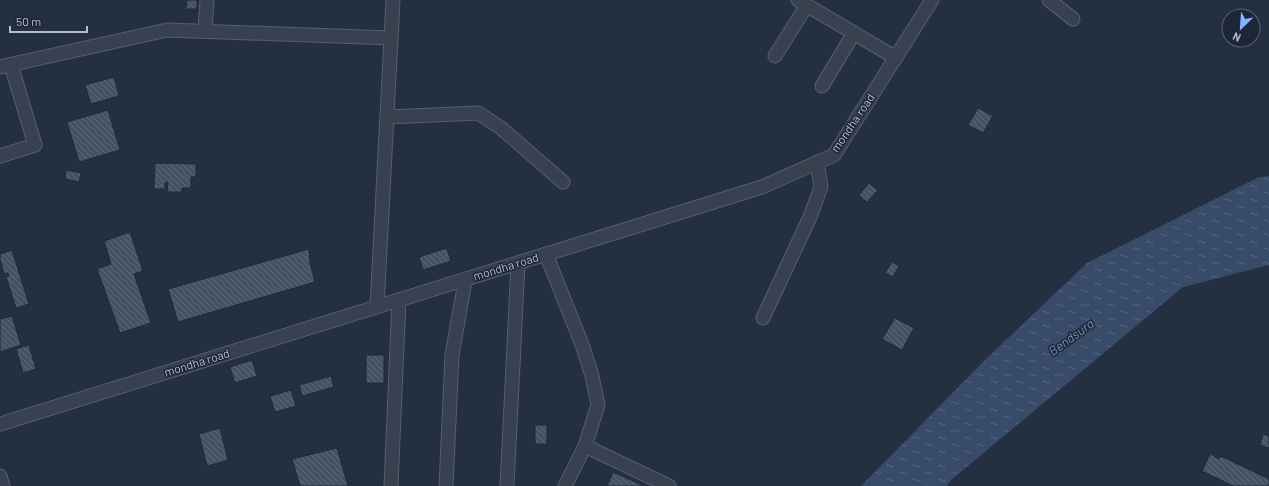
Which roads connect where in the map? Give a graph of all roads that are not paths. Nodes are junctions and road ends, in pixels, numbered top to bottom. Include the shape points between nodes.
1 (207, 0) edge
2 (393, 0) edge
3 (932, 0) edge
4 (1049, 0) edge
5 (803, 3) edge
6 (1073, 19) dead end
7 (205, 31) junction
8 (854, 33) junction
9 (391, 38) junction
10 (775, 56) dead end
11 (896, 58) junction
12 (5, 66) edge
13 (822, 86) dead end
14 (387, 117) junction
15 (0, 156) edge
16 (817, 162) junction
17 (563, 182) dead end
18 (546, 254) junction
19 (518, 263) junction
20 (464, 280) junction
21 (399, 300) junction
22 (377, 307) junction
23 (763, 318) dead end
24 (0, 424) edge
25 (585, 446) junction
26 (0, 476) edge
27 (3, 486) edge
28 (391, 486) edge
29 (446, 486) edge
30 (506, 486) edge
31 (565, 486) edge
32 (669, 486) edge

1 - 7 street
2 - 9 street
3 - 11 street, mondha road
4 - 6 street
5 - 8 street
5 - 10 street
7 - 9 street
7 - 12 street via 167,30
8 - 11 street
8 - 13 street
9 - 14 street
11 - 16 street, mondha road via 834,155
12 - 15 street via 35,146
14 - 17 street via 478,113 501,128
14 - 22 street
16 - 18 street, mondha road via 762,187
16 - 23 street via 821,187 810,217
18 - 19 street, mondha road
18 - 25 street via 583,347 598,405
19 - 20 street, mondha road
19 - 30 street
20 - 21 street, mondha road
20 - 29 street via 452,355
21 - 22 street, mondha road
21 - 28 street
22 - 24 street, mondha road
25 - 31 street
25 - 32 street
26 - 27 street

